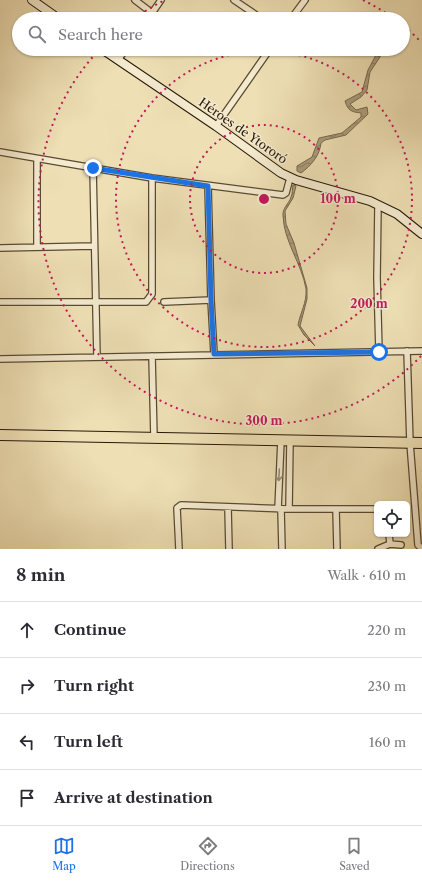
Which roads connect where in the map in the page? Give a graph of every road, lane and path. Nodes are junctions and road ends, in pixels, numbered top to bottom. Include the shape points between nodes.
1 (32, 0) edge
2 (135, 0) edge
3 (161, 0) edge
4 (234, 0) edge
5 (305, 0) edge
6 (49, 12) edge
7 (151, 12) edge
8 (153, 12) edge
9 (252, 12) edge
10 (296, 12) edge
11 (112, 56) edge
12 (121, 56) edge
13 (265, 56) edge
14 (118, 60) junction
15 (216, 126) junction
16 (0, 152) edge
17 (37, 159) junction
18 (93, 168) junction
19 (152, 178) junction
20 (293, 179) junction
21 (208, 186) junction
22 (378, 205) junction
23 (422, 234) edge
24 (94, 246) junction
25 (37, 247) junction
26 (0, 248) edge
27 (211, 300) junction
28 (0, 302) edge
29 (96, 302) junction
30 (164, 302) dead end
31 (407, 351) junction
32 (422, 351) edge
33 (379, 352) junction
34 (214, 354) junction
35 (152, 356) junction
36 (97, 358) junction
37 (0, 359) edge
38 (0, 435) edge
39 (154, 438) junction
40 (286, 441) junction
41 (410, 443) junction
42 (422, 444) edge
43 (228, 508) junction
44 (280, 509) junction
45 (289, 509) junction
46 (336, 509) junction
47 (374, 509) edge
48 (389, 537) edge
49 (390, 544) junction
50 (401, 545) dead end
51 (178, 549) edge
52 (229, 549) edge
53 (282, 549) edge
54 (337, 549) edge
55 (378, 549) edge
56 (422, 549) edge

1 - 6 main road
2 - 7 street
3 - 8 street
4 - 9 street
5 - 10 street
11 - 14 main road, Héroes de Ytororó
12 - 14 street
13 - 15 street
14 - 15 main road, Héroes de Ytororó
15 - 20 main road, Héroes de Ytororó via 268,166
16 - 17 street
17 - 18 street
17 - 25 street
18 - 19 street
18 - 24 street
19 - 21 street
19 - 29 street via 152,294 146,302
20 - 21 street via 283,195
20 - 22 main road, Héroes de Ytororó
21 - 27 street
22 - 23 main road, Héroes de Ytororó via 397,214
22 - 33 street
24 - 25 street
24 - 29 street
25 - 26 street
27 - 30 street
27 - 34 street
28 - 29 street
29 - 36 street
31 - 32 street
31 - 33 street
31 - 41 street
33 - 34 street
34 - 35 street
35 - 36 street
35 - 39 street
36 - 37 street
38 - 39 highway
39 - 40 highway
40 - 41 highway
40 -> 44 street
40 - 45 street
41 - 42 highway
41 - 56 street via 418,545
43 - 44 street
43 - 51 street via 179,506
43 - 52 street
44 - 45 street
44 - 53 street
45 - 46 street
46 - 47 street
46 - 54 street
48 - 49 street
49 - 50 street
49 - 55 street

